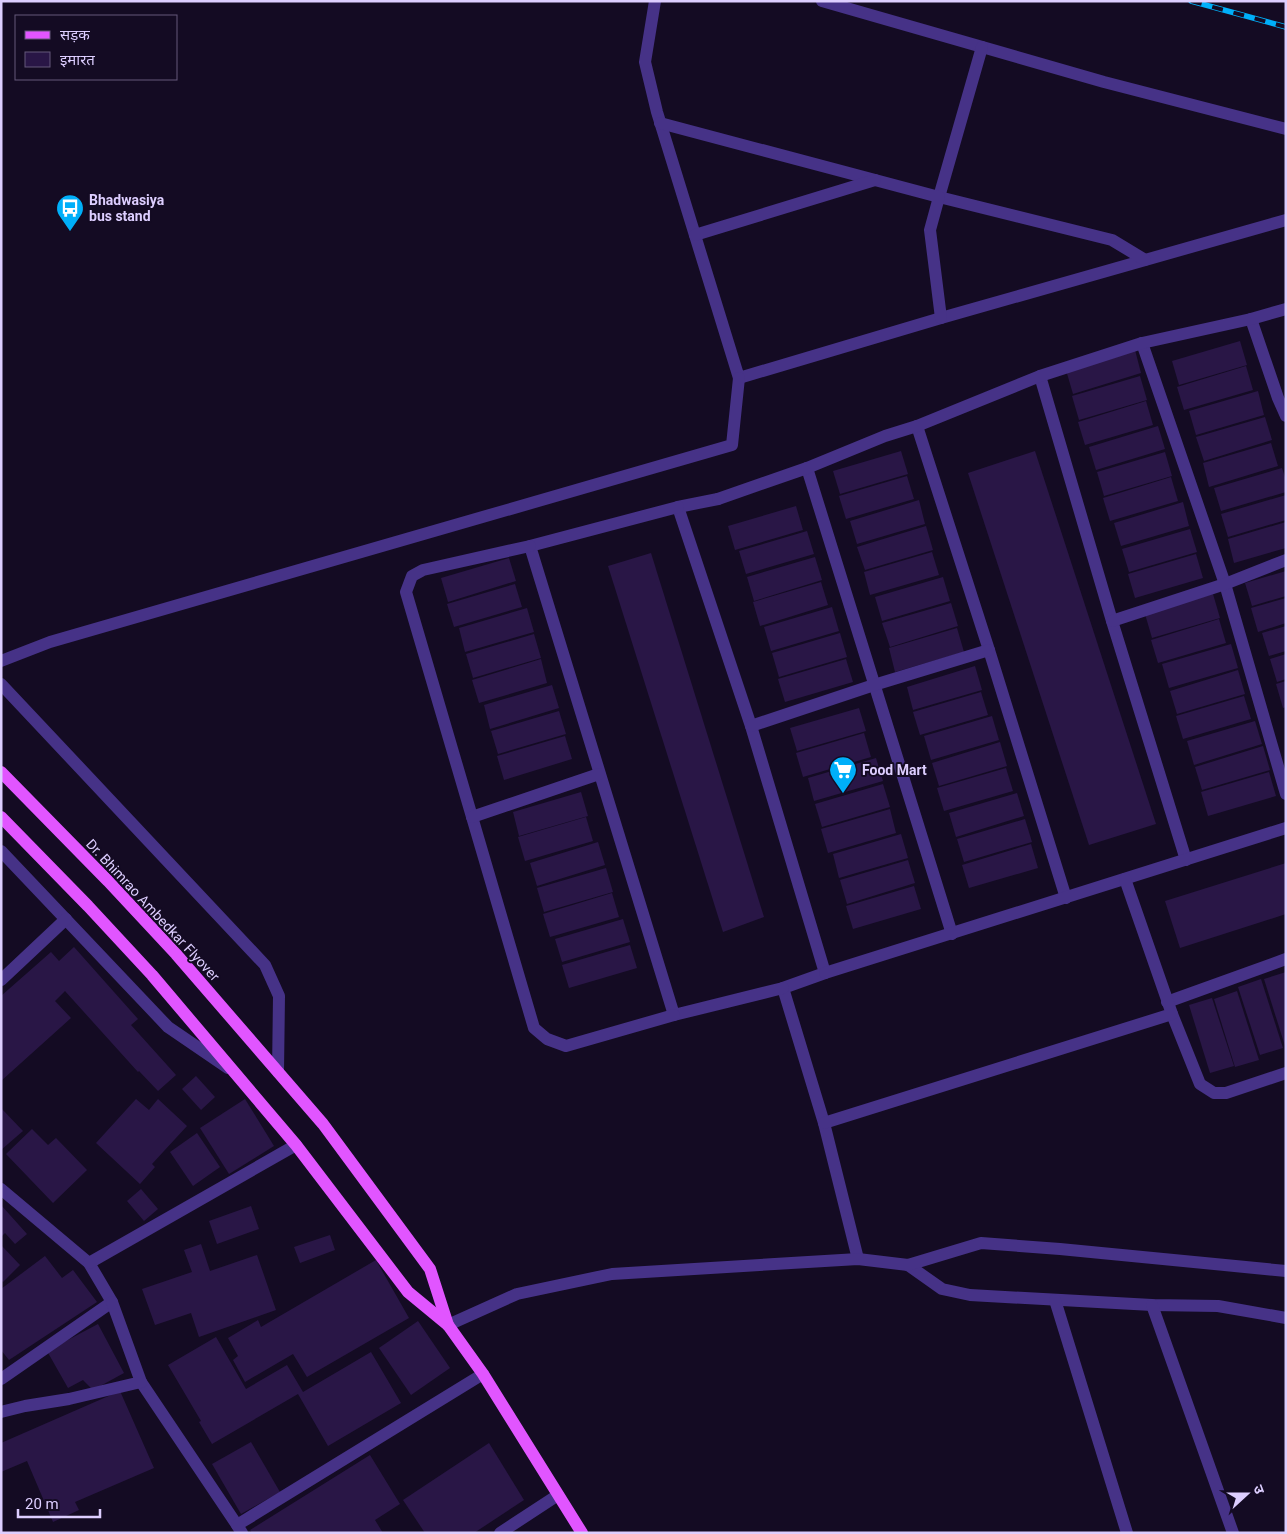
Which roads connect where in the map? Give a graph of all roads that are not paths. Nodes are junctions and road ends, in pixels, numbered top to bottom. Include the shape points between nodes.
1 (655, 1) edge
2 (822, 1) edge
3 (982, 47) junction
4 (660, 123) junction
5 (1286, 129) edge
6 (875, 180) junction
7 (938, 197) junction
8 (1286, 220) edge
9 (695, 235) junction
10 (1146, 260) junction
11 (1286, 309) edge
12 (941, 318) junction
13 (1252, 320) junction
14 (1142, 343) junction
15 (1040, 376) junction
16 (739, 378) junction
17 (1286, 416) edge
18 (917, 426) junction
19 (807, 468) junction
20 (678, 507) junction
21 (530, 546) junction
22 (1286, 560) edge
23 (1225, 584) junction
24 (1112, 622) junction
25 (989, 650) junction
26 (1, 660) edge
27 (1, 684) edge
28 (874, 685) junction
29 (751, 726) junction
30 (1, 772) edge
31 (599, 774) junction
32 (1286, 794) edge
33 (1, 817) edge
34 (472, 817) junction
35 (1286, 828) edge
36 (1, 851) edge
37 (1186, 860) junction
38 (1126, 879) junction
39 (1066, 898) junction
40 (66, 919) junction
41 (952, 934) junction
42 (1286, 959) edge
43 (825, 973) junction
44 (1, 980) edge
45 (783, 988) junction
46 (1167, 1002) junction
47 (674, 1014) junction
48 (1172, 1014) junction
49 (234, 1072) junction
50 (278, 1072) junction
51 (1286, 1073) edge
52 (824, 1123) junction
53 (296, 1145) junction
54 (1, 1189) edge
55 (858, 1259) junction
56 (89, 1263) junction
57 (908, 1265) junction
58 (1286, 1271) edge
59 (1055, 1300) junction
60 (112, 1302) junction
61 (1152, 1305) junction
62 (1286, 1318) edge
63 (448, 1325) junction
64 (483, 1374) junction
65 (1, 1380) edge
66 (141, 1382) junction
67 (1, 1412) edge
68 (558, 1495) junction
69 (240, 1529) edge
70 (500, 1533) edge
71 (582, 1533) edge
72 (1127, 1533) edge
73 (1233, 1533) edge

1 - 4 street via 644,62
2 - 3 street
3 - 5 street
3 - 7 street
4 - 6 street
4 - 9 street
6 - 7 street
6 - 9 street
7 - 10 street via 1112,240
7 - 12 street via 930,230
8 - 10 street
9 - 16 street
10 - 12 street
11 - 13 street
12 - 16 street
13 - 14 street
13 - 17 street
14 - 15 street
14 - 23 street
15 - 18 street
15 - 24 street
16 - 26 street via 732,445 60,639
18 - 19 street
18 - 25 street
19 - 20 street via 718,499
19 - 28 street
20 - 21 street
20 - 29 street
21 - 31 street
21 - 34 street via 423,570 412,576 406,592
22 - 23 street
23 - 24 street
23 - 32 street
24 - 37 street
25 - 28 street
25 - 39 street
27 - 50 street via 265,965 279,996
28 - 29 street
28 - 41 street
29 - 43 street
30 - 50 main road, Dr. Bhimrao Ambedkar Flyover via 176,954
31 - 34 street
31 - 47 street
33 - 49 main road via 152,975
34 - 47 street via 534,1028 547,1040 566,1046
35 - 37 street
36 - 40 street
37 - 38 street
38 - 39 street
38 - 46 street
39 - 41 street
40 - 44 street
40 - 49 street via 168,1027
41 - 43 street
42 - 46 street
43 - 45 street
45 - 47 street
45 - 52 street
46 - 48 street
48 - 51 street via 1200,1084 1214,1093 1226,1093
48 - 52 street
49 - 53 main road
50 - 63 main road, Dr. Bhimrao Ambedkar Flyover via 323,1124 430,1269
52 - 55 street
53 - 56 street
53 - 63 main road via 408,1292
54 - 56 street
55 - 57 street
55 - 63 street via 612,1274 517,1294
56 - 60 street
57 - 58 street via 981,1243
57 - 59 street via 942,1289 970,1295
59 - 61 street
59 - 72 street
60 - 65 street
60 - 66 street
61 - 62 street via 1218,1306
61 - 73 street
63 - 64 main road
64 - 68 main road
64 - 69 street
66 - 67 street via 69,1400
66 - 69 street
68 - 70 street
68 - 71 main road

